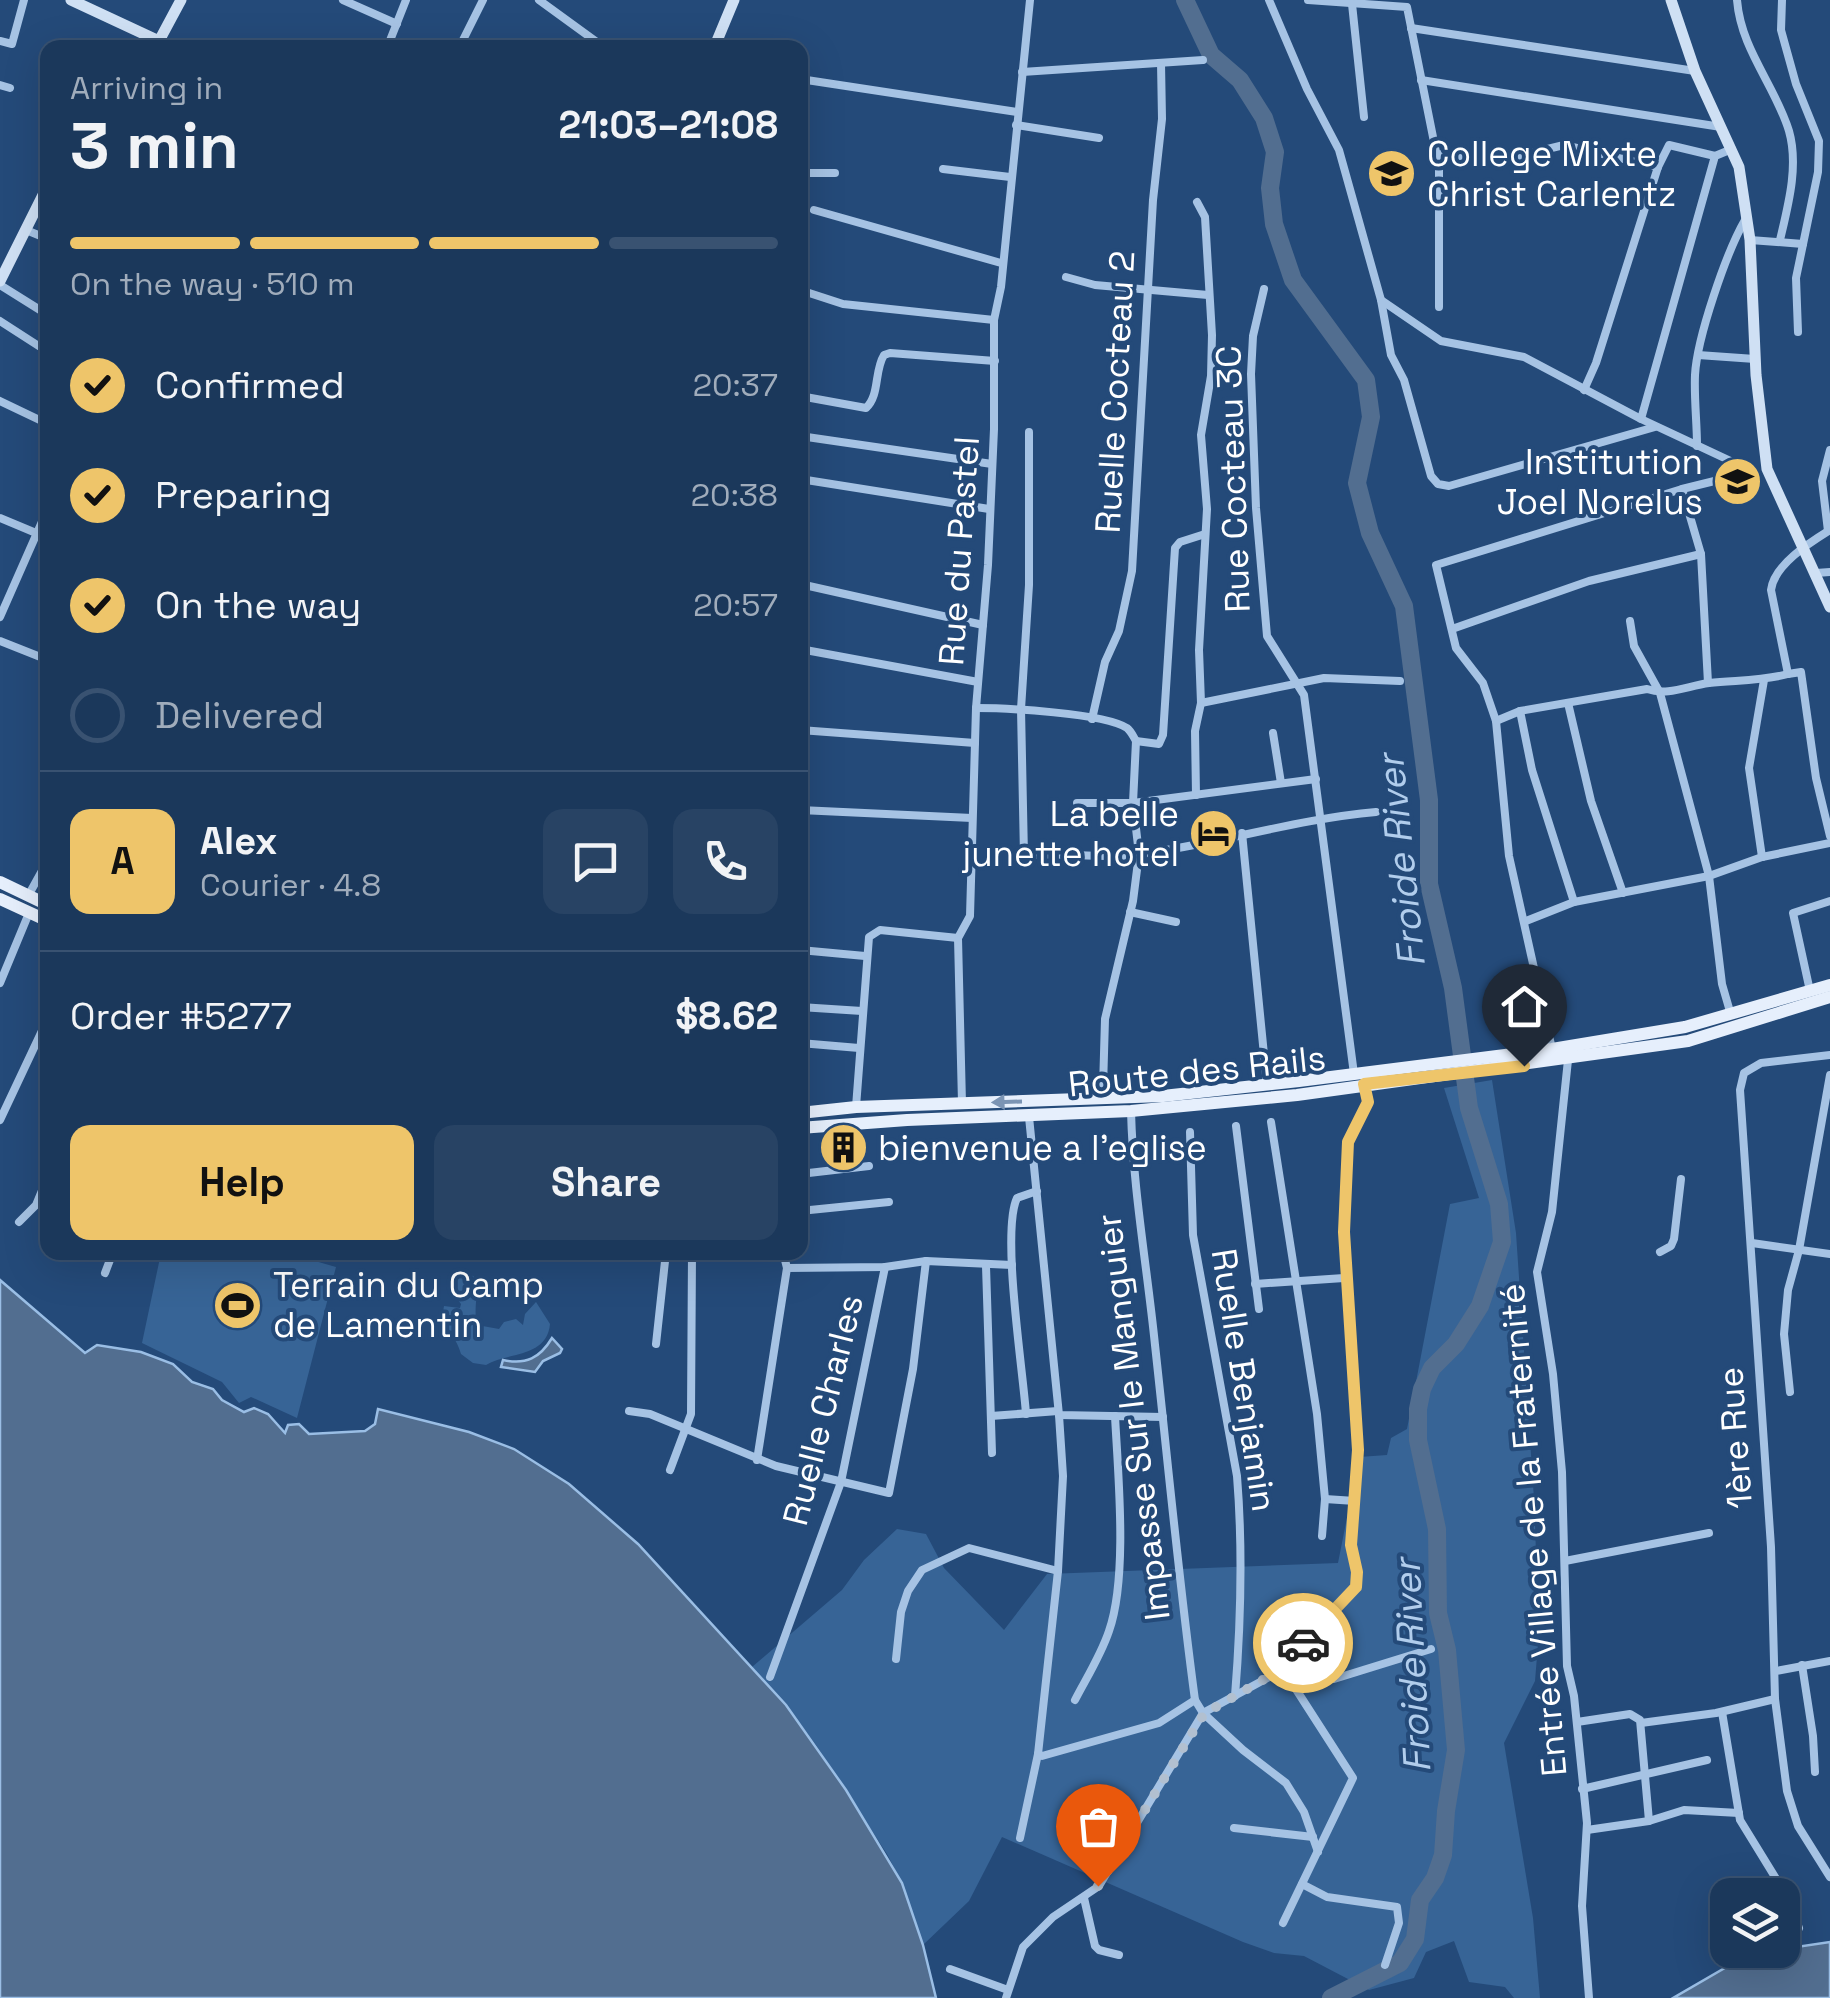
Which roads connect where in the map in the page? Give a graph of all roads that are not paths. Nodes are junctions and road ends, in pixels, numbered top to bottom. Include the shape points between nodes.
1 (24, 0) edge
2 (71, 0) edge
3 (181, 0) edge
4 (343, 0) edge
5 (406, 0) edge
6 (483, 0) edge
7 (538, 0) edge
8 (734, 0) edge
9 (1030, 0) edge
10 (1269, 0) edge
11 (1308, 0) edge
12 (1671, 0) edge
13 (1737, 0) edge
14 (1782, 0) edge
15 (1336, 2) edge
16 (1352, 4) junction
17 (397, 24) junction
18 (1411, 28) junction
19 (147, 40) edge
20 (157, 40) edge
21 (390, 40) edge
22 (463, 40) edge
23 (594, 40) edge
24 (717, 40) edge
25 (0, 41) edge
26 (1204, 60) dead end
27 (1161, 64) junction
28 (1695, 71) junction
29 (1022, 72) junction
30 (808, 80) edge
31 (1420, 80) junction
32 (1017, 112) junction
33 (1364, 117) dead end
34 (1016, 125) junction
35 (1721, 127) junction
36 (1100, 138) dead end
37 (1732, 149) junction
38 (1437, 154) junction
39 (1715, 156) junction
40 (1658, 167) junction
41 (943, 170) dead end
42 (808, 173) edge
43 (835, 174) dead end
44 (1010, 178) junction
45 (40, 201) edge
46 (1197, 202) dead end
47 (814, 210) dead end
48 (1747, 216) junction
49 (26, 230) junction
50 (40, 236) edge
51 (1750, 240) junction
52 (1780, 240) junction
53 (1802, 244) junction
54 (1001, 262) junction
55 (1066, 277) dead end
56 (0, 283) edge
57 (1148, 290) junction
58 (1264, 290) dead end
59 (808, 293) edge
60 (1208, 295) junction
61 (1381, 300) junction
62 (1439, 307) dead end
63 (40, 310) edge
64 (994, 320) junction
65 (0, 321) edge
66 (1798, 332) dead end
67 (40, 347) edge
68 (1698, 355) junction
69 (1755, 359) junction
70 (994, 361) junction
71 (1584, 390) junction
72 (808, 397) edge
73 (0, 401) edge
74 (1641, 419) junction
75 (40, 420) edge
76 (1656, 426) junction
77 (1029, 432) dead end
78 (808, 437) edge
79 (1697, 446) junction
80 (1830, 450) edge
81 (992, 464) junction
82 (1760, 470) junction
83 (808, 480) edge
84 (1682, 489) junction
85 (989, 509) junction
86 (0, 518) edge
87 (40, 527) edge
88 (1829, 531) edge
89 (37, 534) junction
90 (1206, 534) junction
91 (40, 535) edge
92 (1804, 546) junction
93 (1702, 554) junction
94 (1830, 572) edge
95 (1816, 573) junction
96 (808, 586) edge
97 (1830, 608) edge
98 (0, 617) edge
99 (1630, 621) dead end
100 (982, 625) junction
101 (1452, 629) junction
102 (0, 640) edge
103 (808, 650) edge
104 (40, 657) edge
105 (1788, 674) junction
106 (1764, 680) junction
107 (1400, 681) dead end
108 (978, 682) junction
109 (1708, 683) junction
110 (1298, 684) junction
111 (1660, 693) junction
112 (1201, 702) junction
113 (1568, 703) junction
114 (976, 708) junction
115 (1021, 709) junction
116 (1520, 710) junction
117 (1092, 719) junction
118 (1496, 721) junction
119 (808, 731) edge
120 (1272, 733) dead end
121 (1136, 741) junction
122 (975, 743) junction
123 (1316, 778) junction
124 (1281, 782) junction
125 (1196, 795) junction
126 (1133, 803) junction
127 (1077, 804) dead end
128 (808, 810) edge
129 (1376, 812) dead end
130 (972, 818) junction
131 (1322, 821) junction
132 (1242, 833) junction
133 (1830, 840) edge
134 (1139, 854) junction
135 (1762, 856) junction
136 (40, 874) edge
137 (1709, 876) junction
138 (0, 882) edge
139 (1623, 892) junction
140 (28, 896) junction
141 (0, 899) edge
142 (40, 901) edge
143 (1830, 901) edge
144 (1574, 902) junction
145 (1130, 912) junction
146 (29, 913) junction
147 (40, 918) edge
148 (1526, 921) junction
149 (1176, 922) dead end
150 (958, 938) junction
151 (808, 951) edge
152 (866, 956) junction
153 (0, 983) edge
154 (1830, 984) edge
155 (1810, 990) junction
156 (1830, 997) edge
157 (808, 1008) edge
158 (862, 1012) junction
159 (1730, 1015) junction
160 (40, 1035) edge
161 (808, 1044) edge
162 (859, 1048) junction
163 (1552, 1049) junction
164 (1830, 1056) edge
165 (1524, 1059) junction
166 (1568, 1060) junction
167 (1830, 1075) edge
168 (1359, 1079) junction
169 (1267, 1085) junction
170 (1109, 1098) junction
171 (962, 1103) junction
172 (856, 1107) junction
173 (1131, 1111) junction
174 (808, 1112) edge
175 (1029, 1117) junction
176 (0, 1120) edge
177 (1271, 1122) dead end
178 (1236, 1126) dead end
179 (808, 1127) edge
180 (1190, 1132) dead end
181 (869, 1166) dead end
182 (808, 1173) edge
183 (1681, 1179) dead end
184 (1037, 1191) junction
185 (40, 1195) edge
186 (888, 1202) dead end
187 (808, 1210) edge
188 (18, 1222) dead end
189 (1752, 1244) junction
190 (1799, 1250) junction
191 (1660, 1252) dead end
192 (1830, 1254) edge
193 (110, 1260) edge
194 (665, 1260) edge
195 (692, 1260) edge
196 (785, 1260) edge
197 (926, 1261) junction
198 (1012, 1264) junction
199 (986, 1266) junction
200 (885, 1267) junction
201 (787, 1268) junction
202 (106, 1272) dead end
203 (1344, 1278) junction
204 (1296, 1280) junction
205 (1255, 1284) junction
206 (1259, 1309) dead end
207 (656, 1344) dead end
208 (1790, 1392) dead end
209 (629, 1411) dead end
210 (1058, 1413) junction
211 (1026, 1414) junction
212 (991, 1416) junction
213 (1115, 1416) junction
214 (1163, 1417) junction
215 (687, 1430) junction
216 (992, 1453) dead end
217 (757, 1460) junction
218 (670, 1470) dead end
219 (841, 1482) junction
220 (1325, 1499) junction
221 (1355, 1502) junction
222 (1710, 1533) dead end
223 (1322, 1536) dead end
224 (1565, 1561) junction
225 (1058, 1571) junction
226 (1301, 1646) junction
227 (1431, 1649) dead end
228 (896, 1658) dead end
229 (1830, 1661) edge
230 (1282, 1666) junction
231 (1802, 1666) junction
232 (1776, 1671) junction
233 (770, 1677) dead end
234 (1235, 1696) junction
235 (1775, 1699) junction
236 (1075, 1700) dead end
237 (1195, 1700) junction
238 (1722, 1712) junction
239 (1204, 1714) junction
240 (1577, 1722) junction
241 (1641, 1723) junction
242 (1038, 1754) junction
243 (1707, 1760) dead end
244 (1815, 1772) dead end
245 (1646, 1775) junction
246 (1582, 1790) junction
247 (1739, 1813) junction
248 (1649, 1821) junction
249 (1234, 1828) dead end
250 (1587, 1830) junction
251 (1312, 1837) junction
252 (1020, 1838) dead end
253 (1318, 1852) junction
254 (1830, 1877) edge
255 (1776, 1878) edge
256 (1302, 1884) junction
257 (1084, 1898) junction
258 (1283, 1923) dead end
259 (1119, 1955) dead end
260 (1386, 1965) dead end
261 (950, 1969) dead end
262 (1007, 1994) edge
263 (1588, 1998) edge

1 - 25 street via 12,44
2 - 19 street
3 - 20 street
4 - 17 street
5 - 17 street
6 - 22 street
7 - 23 street
8 - 24 street
9 - 29 street, Rue du Pastel
10 - 61 street via 1339,150
11 - 15 street
12 - 28 street
13 - 52 street via 1744,38 1789,132 1793,167
14 - 53 street via 1781,30 1819,141
15 - 16 street
16 - 18 street via 1406,5
16 - 33 street
17 - 21 street
18 - 28 street
18 - 31 street
26 - 27 street
27 - 29 street
27 - 57 street, Ruelle Cocteau 2
28 - 35 street
29 - 32 street, Rue du Pastel
30 - 32 street
31 - 35 street
31 - 38 street
32 - 34 street, Rue du Pastel
34 - 36 street
34 - 44 street, Rue du Pastel
35 - 37 street
37 - 39 street
37 - 48 street
38 - 40 street via 1501,160 1564,145
38 - 62 street
39 - 40 street via 1668,144
39 - 74 street
40 - 71 street
41 - 44 street
42 - 43 street
44 - 54 street, Rue du Pastel
45 - 49 street
46 - 60 street via 1205,216
47 - 54 street
48 - 51 street
48 - 68 street
49 - 50 street
49 - 56 street
51 - 52 street
51 - 69 street
52 - 53 street
53 - 66 street
54 - 64 street, Rue du Pastel
55 - 57 street
56 - 63 street
57 - 60 street
57 - 117 street, Ruelle Cocteau 2 via 1132,571
58 - 110 street, Rue Cocteau 3C via 1251,374 1267,636
59 - 64 street via 843,304
60 - 90 street via 1211,376 1201,434
61 - 71 street via 1440,341 1524,358
61 - 76 street via 1391,354 1438,484
64 - 70 street, Rue du Pastel
65 - 67 street
68 - 69 street
68 - 79 street
69 - 82 street
70 - 72 street via 884,355 866,408
70 - 81 street, Rue du Pastel
71 - 74 street
73 - 75 street
74 - 76 street
76 - 79 street
77 - 115 street
78 - 81 street
79 - 82 street
80 - 88 street via 1822,481
81 - 85 street, Rue du Pastel
82 - 84 street
82 - 92 street
83 - 85 street
84 - 93 street
84 - 101 street via 1436,565
85 - 100 street, Rue du Pastel
86 - 89 street
87 - 89 street
88 - 92 street
89 - 91 street
89 - 98 street
90 - 112 street
90 - 121 street via 1176,548 1163,736 1159,744
92 - 95 street
92 - 105 street via 1772,580
93 - 101 street via 1589,582
93 - 109 street
94 - 95 street
95 - 97 street
96 - 100 street
99 - 111 street via 1634,646
100 - 108 street, Rue du Pastel
101 - 118 street
102 - 104 street
103 - 108 street
105 - 106 street
105 - 133 street via 1800,672
106 - 109 street
106 - 135 street via 1750,768
107 - 110 street via 1324,678
108 - 114 street, Rue du Pastel
109 - 111 street
110 - 112 street
110 - 123 street, Rue Cocteau 3C
111 - 113 street via 1647,688
111 - 137 street
112 - 125 street
113 - 116 street
113 - 139 street via 1591,801
114 - 115 street
114 - 122 street, Rue du Pastel
115 - 117 street
115 - 134 street via 1024,856
116 - 118 street
116 - 144 street
117 - 121 street via 1124,726
118 - 148 street via 1509,856
119 - 122 street
120 - 124 street
121 - 126 street
122 - 130 street, Rue du Pastel
123 - 124 street
123 - 131 street, Rue Cocteau 3C
124 - 125 street
125 - 126 street
126 - 127 street
126 - 134 street
128 - 130 street
129 - 131 street
130 - 150 street, Rue du Pastel via 970,916
131 - 132 street
131 - 168 street, Rue Cocteau 3C
132 - 134 street
132 - 169 street
133 - 135 street
134 - 145 street
135 - 137 street
136 - 140 street
137 - 139 street
137 - 159 street
138 - 140 main road
139 - 144 street
140 - 142 main road
141 - 146 main road
143 - 155 street via 1794,913
144 - 148 street
145 - 149 street
145 - 170 street via 1105,1019 1103,1088
146 - 147 main road
146 - 153 street
148 - 163 street
150 - 152 street via 880,930 869,937
150 - 171 street, Rue du Pastel
151 - 152 street
152 - 158 street
154 - 155 main road, Route des Rails
155 - 159 main road, Route des Rails
156 - 166 main road, Route des Rails via 1688,1041
157 - 158 street
158 - 162 street
159 - 163 main road, Route des Rails
160 - 176 street
161 - 162 street
162 - 172 street
163 - 165 main road, Route des Rails
164 - 189 street, 1ère Rue via 1761,1062 1744,1073
165 - 166 main road, Route des Rails
165 - 168 main road, Route des Rails
166 - 224 street, Entrée Village de la Fraternité via 1552,1212 1538,1272 1557,1413
167 - 190 street
168 - 169 main road, Route des Rails
168 - 173 main road, Route des Rails via 1297,1095
168 - 203 street, Rue Cocteau 3C via 1368,1102 1348,1142
169 - 170 main road, Route des Rails
170 -> 171 main road, Route des Rails
171 - 172 main road, Route des Rails
172 - 174 main road, Route des Rails
173 - 175 main road, Route des Rails
173 - 214 street, Impasse Sur le Manguier
175 - 179 main road, Route des Rails
175 - 184 street
177 - 204 street
178 - 205 street
180 - 234 street, Ruelle Benjamin via 1192,1235 1238,1495 1242,1614
181 - 182 street
183 - 191 street via 1674,1240
184 - 198 street via 1014,1204
184 - 210 street
185 - 188 street
186 - 187 street
189 - 190 street
189 - 232 street, 1ère Rue
190 - 192 street
190 - 208 street via 1784,1334
193 - 202 street
194 - 207 street
195 - 215 street
196 - 201 street
197 - 199 street
197 - 200 street
197 - 219 street via 889,1492
198 - 199 street
198 - 211 street
199 - 212 street
200 - 201 street
200 - 219 street, Ruelle Charles
201 - 217 street
203 - 204 street
203 - 221 street, Rue Cocteau 3C via 1358,1450
204 - 205 street
204 - 220 street
205 - 206 street
209 - 215 street
210 - 211 street
210 - 213 street
210 - 225 street
211 - 212 street
212 - 216 street
213 - 214 street
213 - 236 street via 1116,1595 1110,1628
214 - 237 street, Impasse Sur le Manguier
215 - 217 street
215 - 218 street
217 - 219 street
219 - 233 street, Ruelle Charles
220 - 221 street
220 - 223 street
221 - 226 street, Rue Cocteau 3C via 1356,1587
222 - 224 street
224 - 240 street, Entrée Village de la Fraternité via 1567,1666
225 - 228 street via 968,1548 922,1570 901,1612
225 - 242 street
226 - 227 street via 1321,1674 1334,1678
226 - 230 street, Rue Cocteau 3C
229 - 231 street
230 - 234 street, Rue Cocteau 3C
230 - 253 street via 1353,1778
231 - 232 street
231 - 244 street
232 - 235 street, 1ère Rue
234 - 239 street, Rue Cocteau 3C
235 - 238 street
235 - 254 street, 1ère Rue via 1792,1808
237 - 239 street, Impasse Sur le Manguier
237 - 242 street via 1132,1733
238 - 241 street
238 - 247 street
239 - 251 street, Impasse Sur le Manguier via 1286,1783
239 - 257 street via 1108,1871
240 - 241 street via 1630,1714
240 - 246 street, Entrée Village de la Fraternité
241 - 245 street
242 - 252 street
243 - 245 street
245 - 246 street
245 - 248 street
246 - 250 street, Entrée Village de la Fraternité
247 - 248 street via 1684,1810
247 - 255 street
248 - 250 street
249 - 251 street
250 - 263 street, Entrée Village de la Fraternité via 1582,1906
251 - 253 street, Impasse Sur le Manguier
253 - 256 street
256 - 258 street
256 - 260 street via 1327,1896 1398,1908 1400,1923
257 - 259 street via 1095,1946
257 - 262 street via 1023,1947
261 - 262 street

